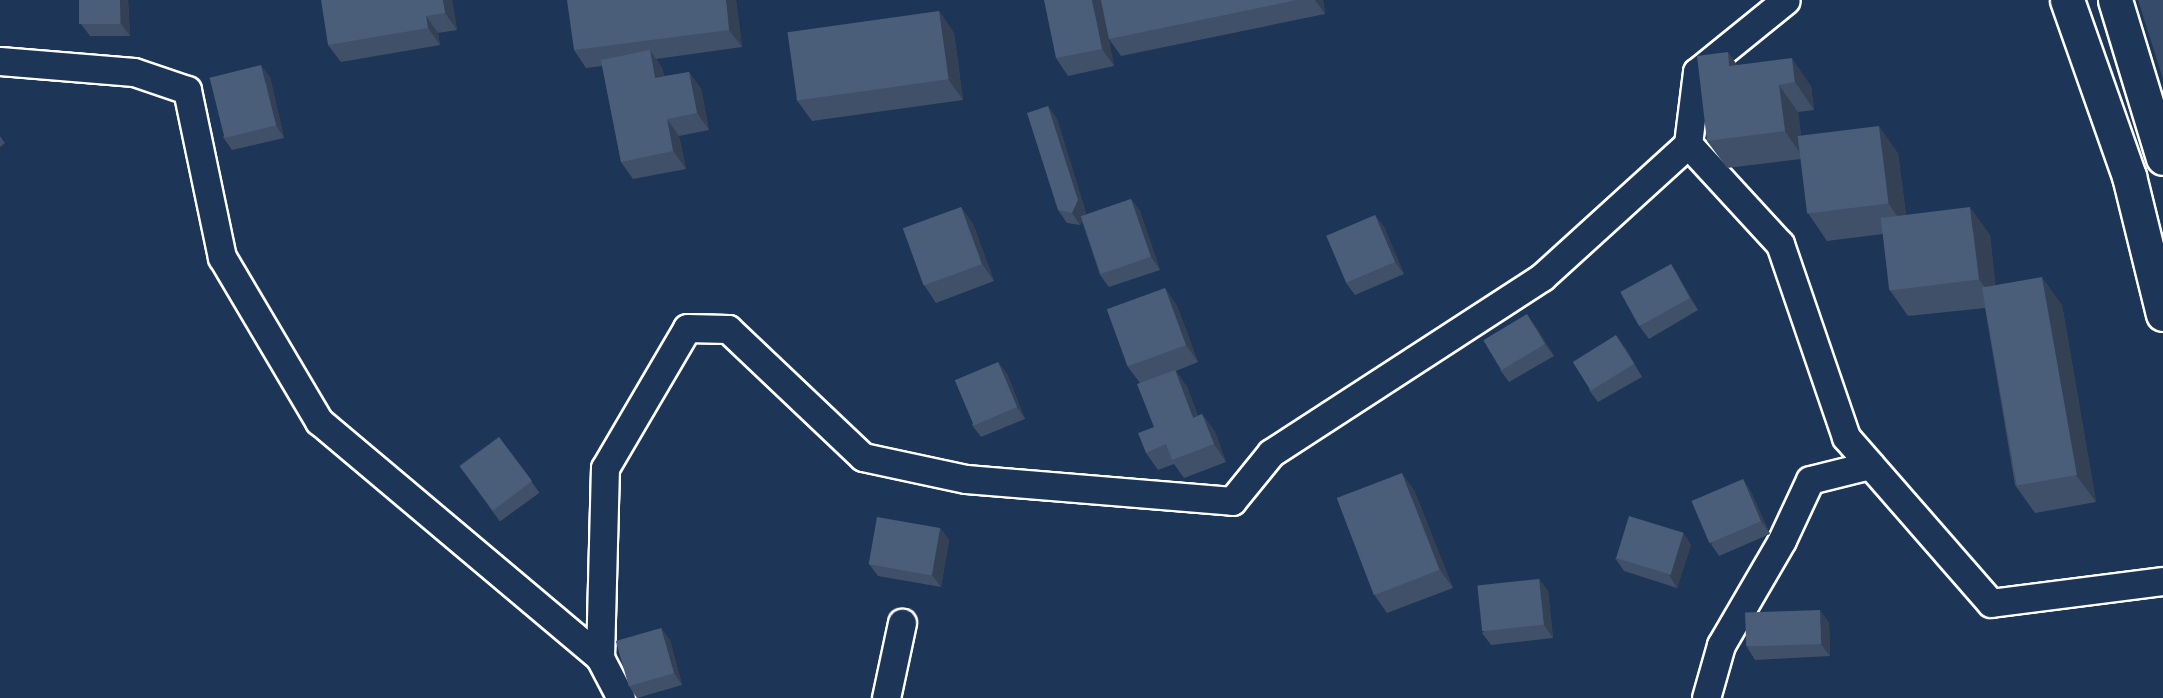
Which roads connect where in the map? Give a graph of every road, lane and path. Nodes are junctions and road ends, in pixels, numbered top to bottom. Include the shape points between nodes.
1 (1786, 0) edge
2 (2067, 0) edge
3 (2115, 0) edge
4 (0, 61) edge
5 (1688, 144) junction
6 (2163, 158) edge
7 (2163, 314) edge
8 (1870, 465) junction
9 (2163, 581) edge
10 (902, 623) dead end
11 (600, 658) junction
12 (621, 698) edge
13 (886, 698) edge
14 (1706, 698) edge

1 - 5 street via 1696,72
2 - 7 main road via 2129,176
3 - 6 main road
4 - 11 street via 134,72 187,90 222,257 319,421
5 - 8 street via 1780,244 1846,436
5 - 11 street via 1542,277 1271,453 1232,501 966,479 862,457 728,329 687,328 605,468
8 - 9 street via 1991,603
8 - 14 street via 1810,480 1782,540 1721,645
10 - 13 street
11 - 12 street

